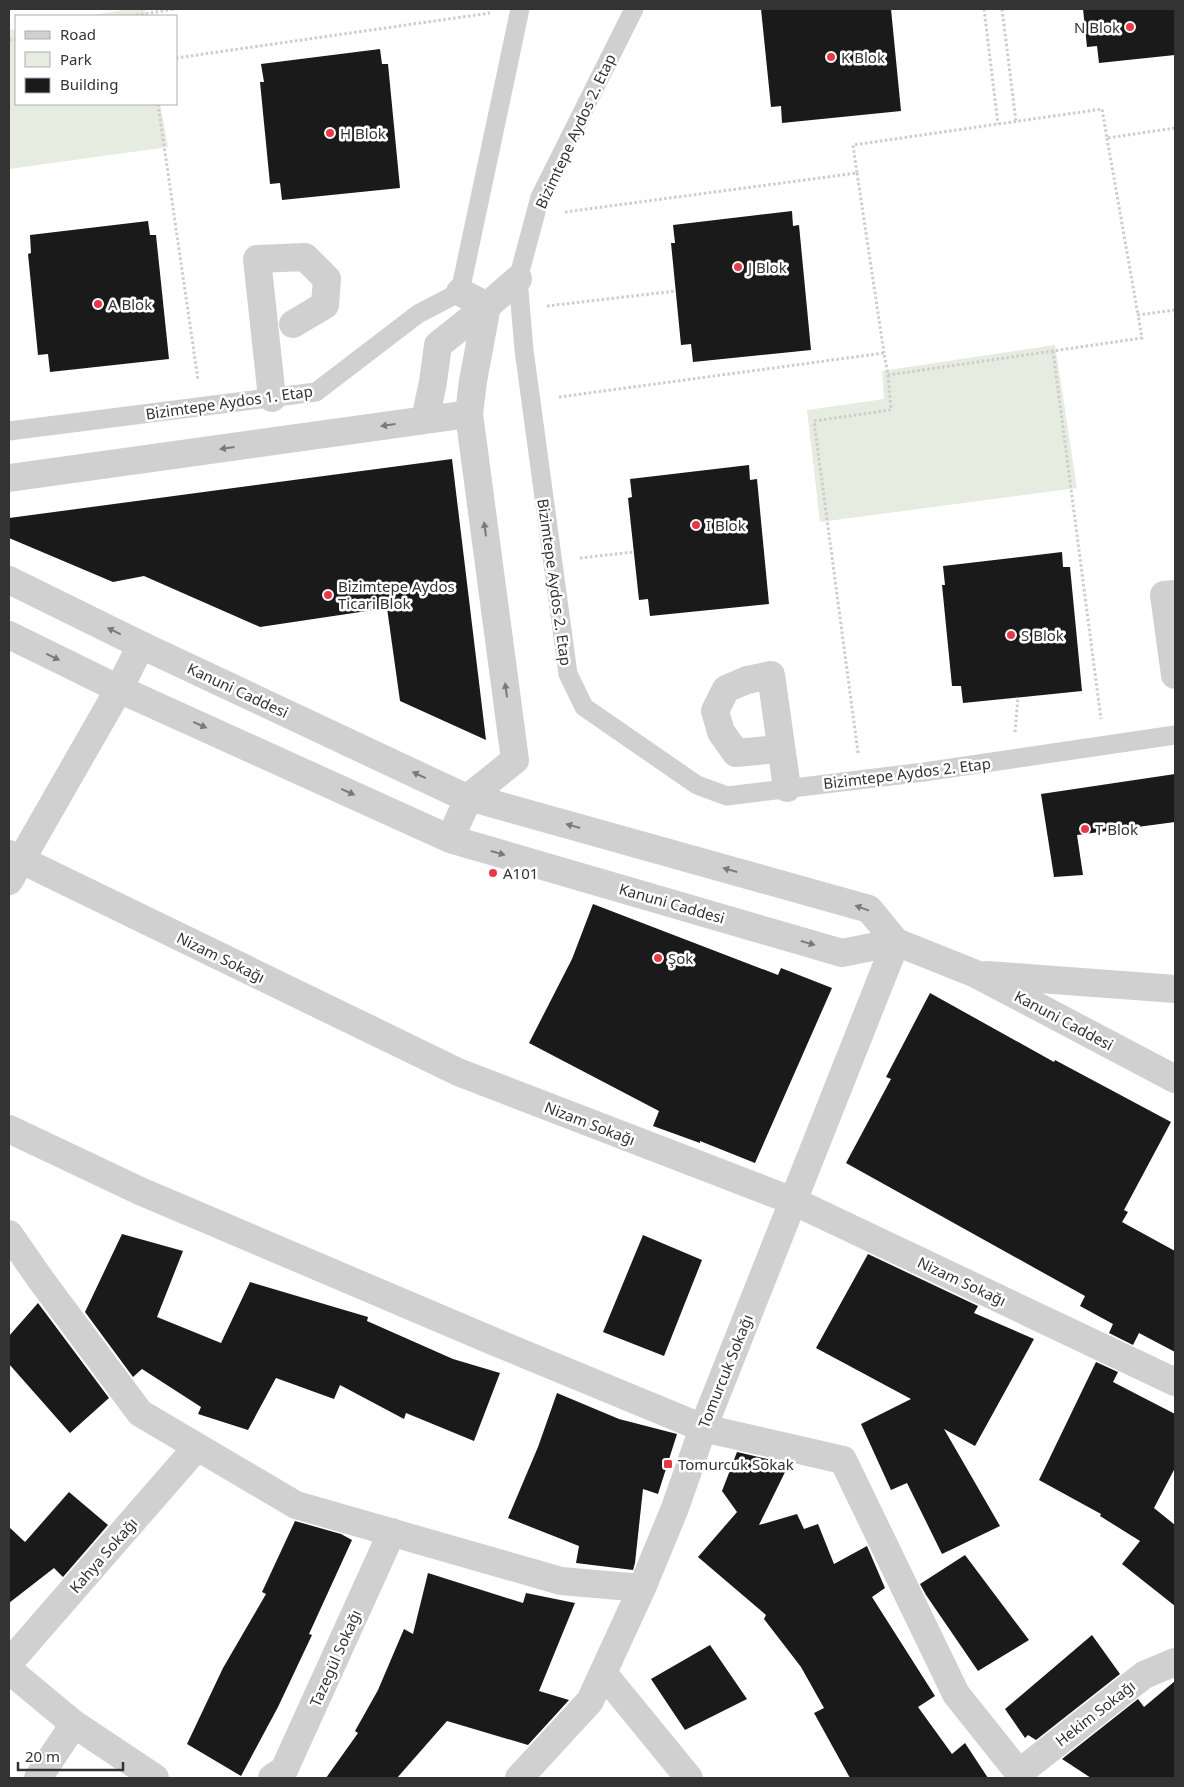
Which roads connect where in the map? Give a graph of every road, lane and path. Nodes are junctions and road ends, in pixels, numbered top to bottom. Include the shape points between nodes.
1 (175, 9) edge
2 (520, 9) edge
3 (634, 9) edge
4 (984, 9) edge
5 (1002, 9) edge
6 (498, 12) dead end
7 (144, 15) edge
8 (178, 58) edge
9 (158, 105) edge
10 (1016, 122) junction
11 (998, 124) junction
12 (1175, 128) edge
13 (1107, 138) junction
14 (857, 173) junction
15 (535, 216) junction
16 (518, 279) junction
17 (460, 292) junction
18 (676, 292) dead end
19 (488, 306) junction
20 (521, 310) junction
21 (1175, 310) edge
22 (1138, 315) junction
23 (293, 324) dead end
24 (1053, 350) junction
25 (884, 353) junction
26 (888, 375) junction
27 (272, 398) junction
28 (531, 401) junction
29 (201, 406) junction
30 (469, 414) junction
31 (425, 420) junction
32 (9, 430) edge
33 (9, 478) edge
34 (634, 552) dead end
35 (553, 561) junction
36 (9, 580) edge
37 (1175, 594) edge
38 (9, 635) edge
39 (141, 645) junction
40 (1175, 675) edge
41 (119, 689) junction
42 (1175, 735) edge
43 (1104, 746) junction
44 (768, 750) dead end
45 (862, 780) junction
46 (787, 788) junction
47 (469, 797) junction
48 (450, 839) junction
49 (13, 865) edge
50 (896, 942) junction
51 (976, 974) junction
52 (1175, 989) edge
53 (1175, 1079) edge
54 (9, 1129) edge
55 (793, 1201) junction
56 (9, 1234) edge
57 (1175, 1382) edge
58 (703, 1428) junction
59 (197, 1447) junction
60 (392, 1532) junction
61 (642, 1588) junction
62 (1175, 1662) edge
63 (9, 1663) edge
64 (9, 1670) edge
65 (603, 1673) junction
66 (74, 1724) junction
67 (1021, 1776) edge
68 (38, 1778) edge
69 (155, 1778) edge
70 (272, 1778) edge
71 (519, 1778) edge
72 (690, 1778) edge

1 - 7 path
2 - 17 lane
3 - 15 lane, Bizimtepe Aydos 2. Etap via 540,197
4 - 11 path
5 - 10 path
6 - 8 path
9 - 29 path
10 - 11 path
10 - 13 path via 1102,109
11 - 14 path via 853,145
12 - 13 path
13 - 22 path
14 - 15 path
14 - 25 path
15 - 16 lane, Bizimtepe Aydos 2. Etap
16 - 19 street
16 - 20 lane, Bizimtepe Aydos 2. Etap
17 - 19 street
17 - 27 lane, Bizimtepe Aydos 1. Etap via 418,314 316,392
18 - 20 path
19 - 30 street
19 - 31 street via 438,345
20 - 28 lane, Bizimtepe Aydos 2. Etap
21 - 22 path
22 - 24 path via 1142,338
23 - 27 street via 325,305 327,279 305,257 257,259
24 - 26 path
24 - 43 path
25 - 26 path
25 - 28 path
26 - 45 path via 890,410 814,421
27 - 29 lane, Bizimtepe Aydos 1. Etap
28 - 35 lane, Bizimtepe Aydos 2. Etap
29 - 32 lane, Bizimtepe Aydos 1. Etap
30 - 31 street
47 -> 30 street via 515,760
31 -> 33 street
34 - 35 path
35 - 46 lane, Bizimtepe Aydos 2. Etap via 568,674 584,707 697,785 727,796
39 -> 36 street, Kanuni Caddesi
37 - 40 street via 1164,595
38 -> 41 street, Kanuni Caddesi
39 - 41 street
47 -> 39 street, Kanuni Caddesi
41 -> 48 street, Kanuni Caddesi
41 - 49 street
42 - 43 lane, Bizimtepe Aydos 2. Etap
43 - 45 lane, Bizimtepe Aydos 2. Etap
44 - 46 street via 736,753 721,732 716,711 726,689 747,680 771,676
45 - 46 lane, Bizimtepe Aydos 2. Etap
47 - 48 street
50 -> 47 street, Kanuni Caddesi via 869,909
48 -> 50 street, Kanuni Caddesi via 842,953
49 - 55 street, Nizam Sokağı via 458,1072
50 - 51 street, Kanuni Caddesi
50 - 55 street, Tomurcuk Sokağı
51 - 52 street
51 - 53 street, Kanuni Caddesi
54 - 58 street via 149,1195
55 - 57 street, Nizam Sokağı
55 - 58 street, Tomurcuk Sokağı
56 - 59 street via 140,1413
58 - 61 street, Tomurcuk Sokağı
58 - 67 street via 843,1460 956,1694
59 - 60 street via 296,1505
59 - 63 street, Kahya Sokağı
60 - 61 street via 561,1581
60 - 70 street, Tazegül Sokağı via 284,1770
61 - 65 street, Tomurcuk Sokağı
62 - 67 street, Hekim Sokağı via 1144,1675
64 - 66 street
65 - 71 street, Tomurcuk Sokağı via 590,1701
65 - 72 street
66 - 68 street
66 - 69 street

